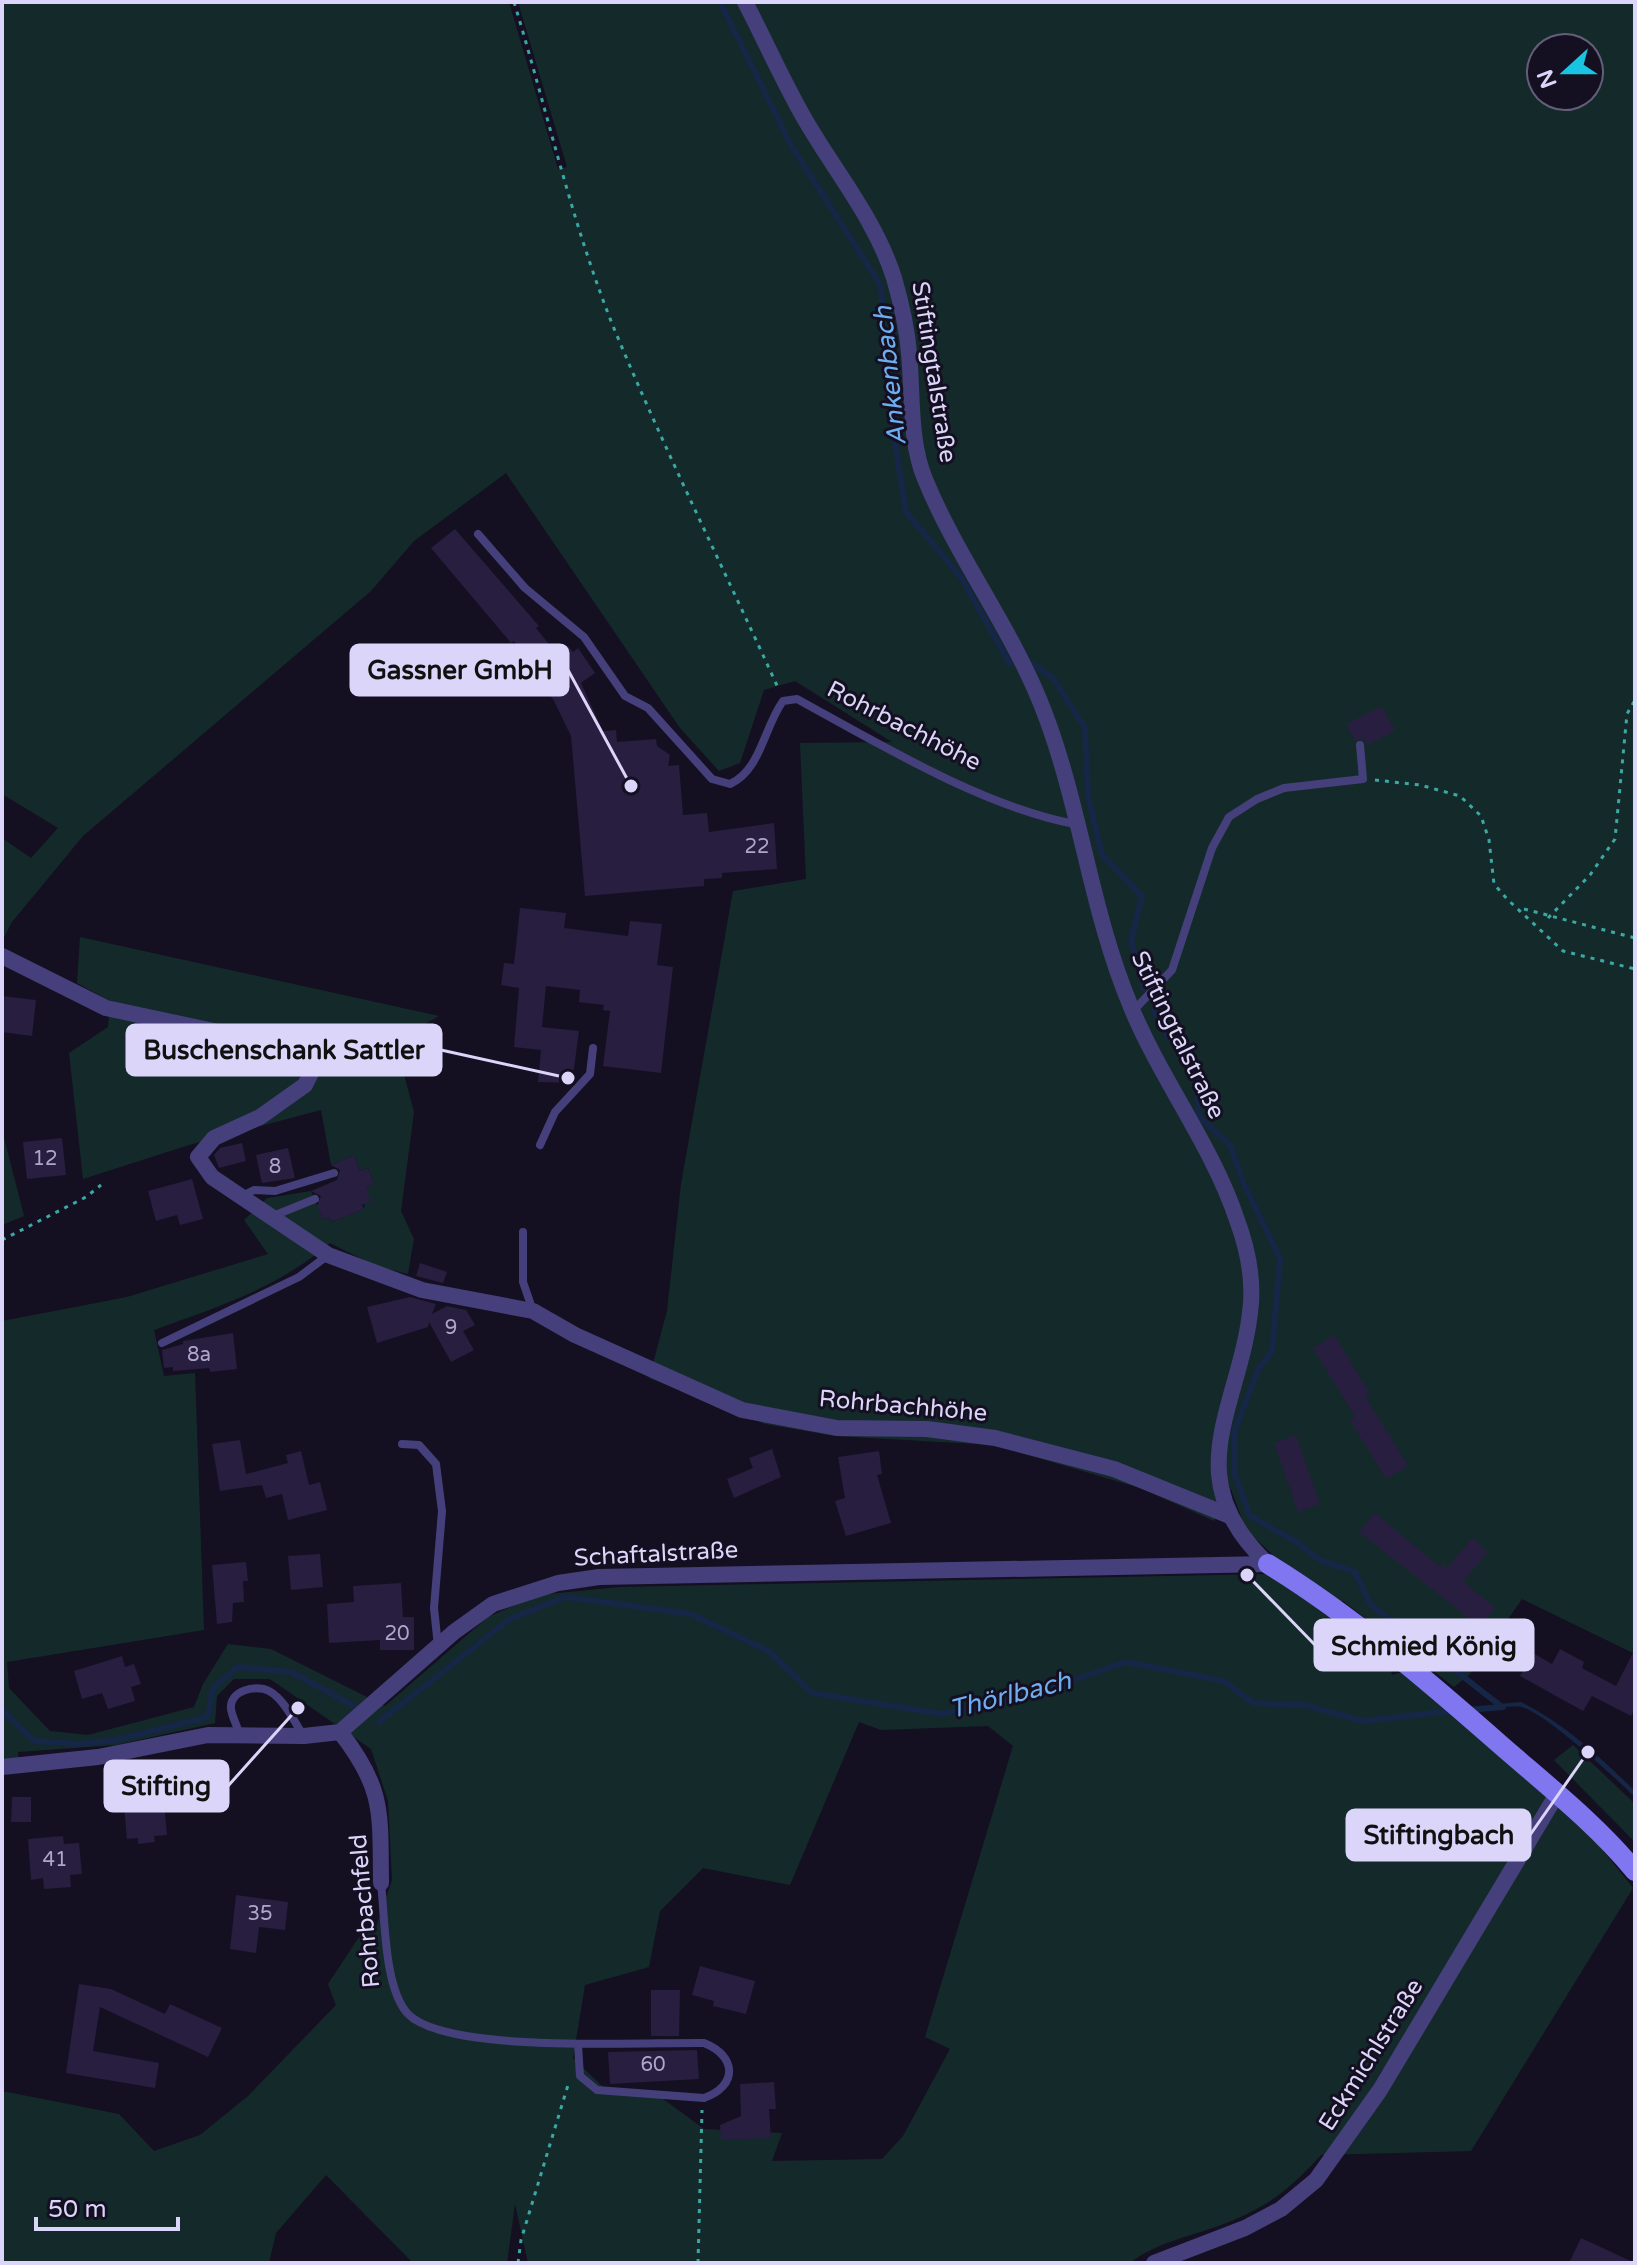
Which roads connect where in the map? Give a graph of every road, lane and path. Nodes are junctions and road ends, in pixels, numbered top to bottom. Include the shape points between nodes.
1 (514, 2) edge
2 (745, 2) edge
3 (478, 534) dead end
4 (1635, 700) edge
5 (783, 701) junction
6 (1360, 745) dead end
7 (1363, 779) junction
8 (1075, 824) junction
9 (1520, 908) junction
10 (1548, 918) junction
11 (1635, 938) edge
12 (2, 956) edge
13 (1635, 969) edge
14 (1132, 1011) junction
15 (593, 1048) dead end
16 (540, 1145) dead end
17 (334, 1173) dead end
18 (101, 1185) dead end
19 (242, 1196) junction
20 (315, 1199) dead end
21 (273, 1217) junction
22 (523, 1232) dead end
23 (2, 1240) edge
24 (328, 1255) junction
25 (533, 1311) junction
26 (162, 1343) dead end
27 (402, 1444) dead end
28 (1230, 1516) junction
29 (1268, 1564) junction
30 (438, 1646) junction
31 (340, 1732) junction
32 (239, 1733) junction
33 (304, 1736) junction
34 (2, 1767) edge
35 (1557, 1794) junction
36 (1635, 1871) edge
37 (381, 1883) joint
38 (578, 2045) junction
39 (578, 2068) junction
40 (700, 2098) junction
41 (518, 2263) edge
42 (698, 2263) edge
43 (1154, 2263) edge

1 - 5 path via 573,214 613,325
2 - 8 street, Stiftingtalstraße via 789,92 857,201 893,276 909,349 923,476 1043,707
3 - 5 lane via 525,588 584,637 625,696 648,708 712,779 730,784 748,773
4 - 10 path via 1627,714 1615,839 1590,875
5 - 8 lane, Rohrbachhöhe via 797,699 898,754 1035,817
6 - 7 lane
7 - 9 path via 1460,796 1481,816 1494,884
7 - 14 lane via 1284,788 1229,817 1212,848 1172,970
8 - 14 street, Stiftingtalstraße via 1100,922
9 - 10 path
9 - 13 path via 1563,951
10 - 11 path
12 - 19 street, Rohrbachhöhe via 106,1008 307,1051 311,1073 305,1085 260,1117 214,1138 198,1157 212,1177
14 - 28 street, Stiftingtalstraße via 1233,1205 1249,1256 1251,1303 1219,1450 1218,1473
15 - 16 lane via 590,1074 555,1112
17 - 19 lane
18 - 23 path
19 - 21 street, Rohrbachhöhe
20 - 21 lane
21 - 24 street, Rohrbachhöhe
22 - 25 lane via 523,1282
24 - 25 street, Rohrbachhöhe via 422,1290
24 - 26 lane via 299,1277
25 - 28 street, Rohrbachhöhe via 742,1410 837,1428 927,1429 995,1438 1114,1469
27 - 30 lane via 419,1445 436,1464 442,1511 434,1608
28 - 29 street, Stiftingtalstraße
29 - 30 street, Schaftalstraße via 599,1577 558,1583 493,1604
29 - 35 street, Stiftingtalstraße via 1335,1606
30 - 31 street, Schaftalstraße
31 - 33 street
31 - 37 street, Rohrbachfeld via 366,1769 380,1803
32 - 33 street
32 - 33 lane via 232,1700 244,1689 261,1688 280,1702
32 - 34 street
35 - 36 street, Stiftingtalstraße via 1607,1837
35 - 43 street, Eckmichlstraße via 1380,2090 1316,2180 1281,2209 1245,2228
37 - 38 lane, Rohrbachfeld via 396,1996 409,2015 430,2027 484,2039
38 - 39 lane
38 - 40 lane, Rohrbachfeld via 704,2043 721,2049 729,2061 729,2076 718,2094
39 - 40 lane via 586,2084 597,2090
39 - 41 path via 543,2160
40 - 42 path

